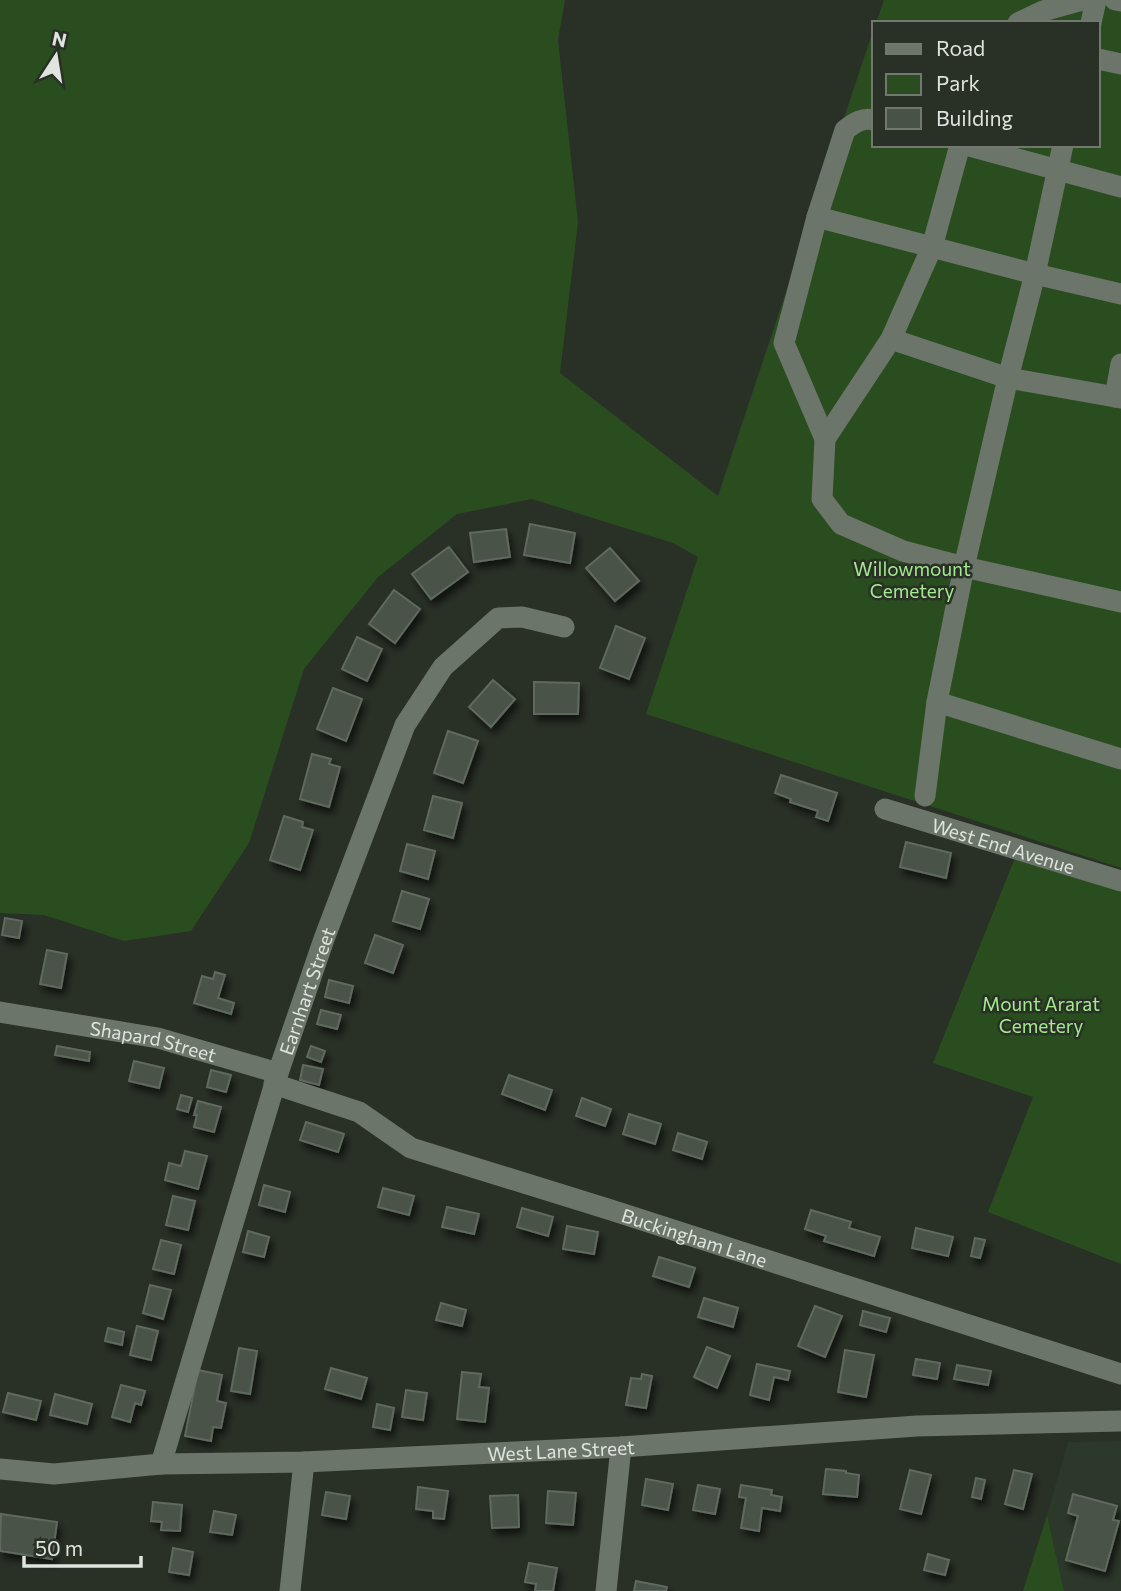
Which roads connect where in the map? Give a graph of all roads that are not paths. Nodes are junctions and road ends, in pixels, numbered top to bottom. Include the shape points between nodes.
1 (1083, 0) edge
2 (1096, 0) edge
3 (1115, 0) edge
4 (1121, 1) edge
5 (1022, 21) edge
6 (1091, 21) edge
7 (1100, 59) edge
8 (1121, 64) edge
9 (872, 119) edge
10 (959, 147) edge
11 (973, 147) edge
12 (1063, 147) edge
13 (1058, 170) junction
14 (1121, 187) edge
15 (817, 217) junction
16 (932, 247) junction
17 (1035, 274) junction
18 (1121, 294) edge
19 (891, 339) junction
20 (1121, 364) edge
21 (1008, 378) junction
22 (1118, 397) edge
23 (825, 439) junction
24 (964, 567) junction
25 (1121, 602) edge
26 (564, 627) dead end
27 (937, 702) junction
28 (1121, 759) edge
29 (925, 796) dead end
30 (885, 809) dead end
31 (1121, 881) edge
32 (0, 1012) edge
33 (276, 1079) junction
34 (1121, 1374) edge
35 (1121, 1421) edge
36 (621, 1447) junction
37 (304, 1462) junction
38 (161, 1464) junction
39 (0, 1469) edge
40 (290, 1591) edge
41 (606, 1591) edge

1 - 5 street
2 - 6 street
3 - 4 street
7 - 8 street
9 - 15 street via 855,122 845,130
10 - 16 street
11 - 13 street
12 - 13 street
13 - 14 street
13 - 17 street
15 - 16 street
15 - 23 street via 785,343
16 - 17 street
16 - 19 street
17 - 18 street
17 - 21 street
19 - 21 street
19 - 23 street
20 - 22 street
21 - 22 street
21 - 24 street
23 - 24 street via 822,499 841,524 903,551
24 - 25 street
24 - 27 street
26 - 33 street, Earnhart Street via 522,617 498,618 443,667 405,725
27 - 28 street
27 - 29 street
30 - 31 street, West End Avenue
32 - 33 street, Shapard Street via 158,1038
33 - 34 street, Buckingham Lane via 359,1112 411,1148
33 - 38 street, Earnhart Street
35 - 36 street, West Lane Street via 917,1426
36 - 37 street, West Lane Street
36 - 41 street
37 - 38 street, West Lane Street
37 - 40 street
38 - 39 street, West Lane Street via 54,1474

